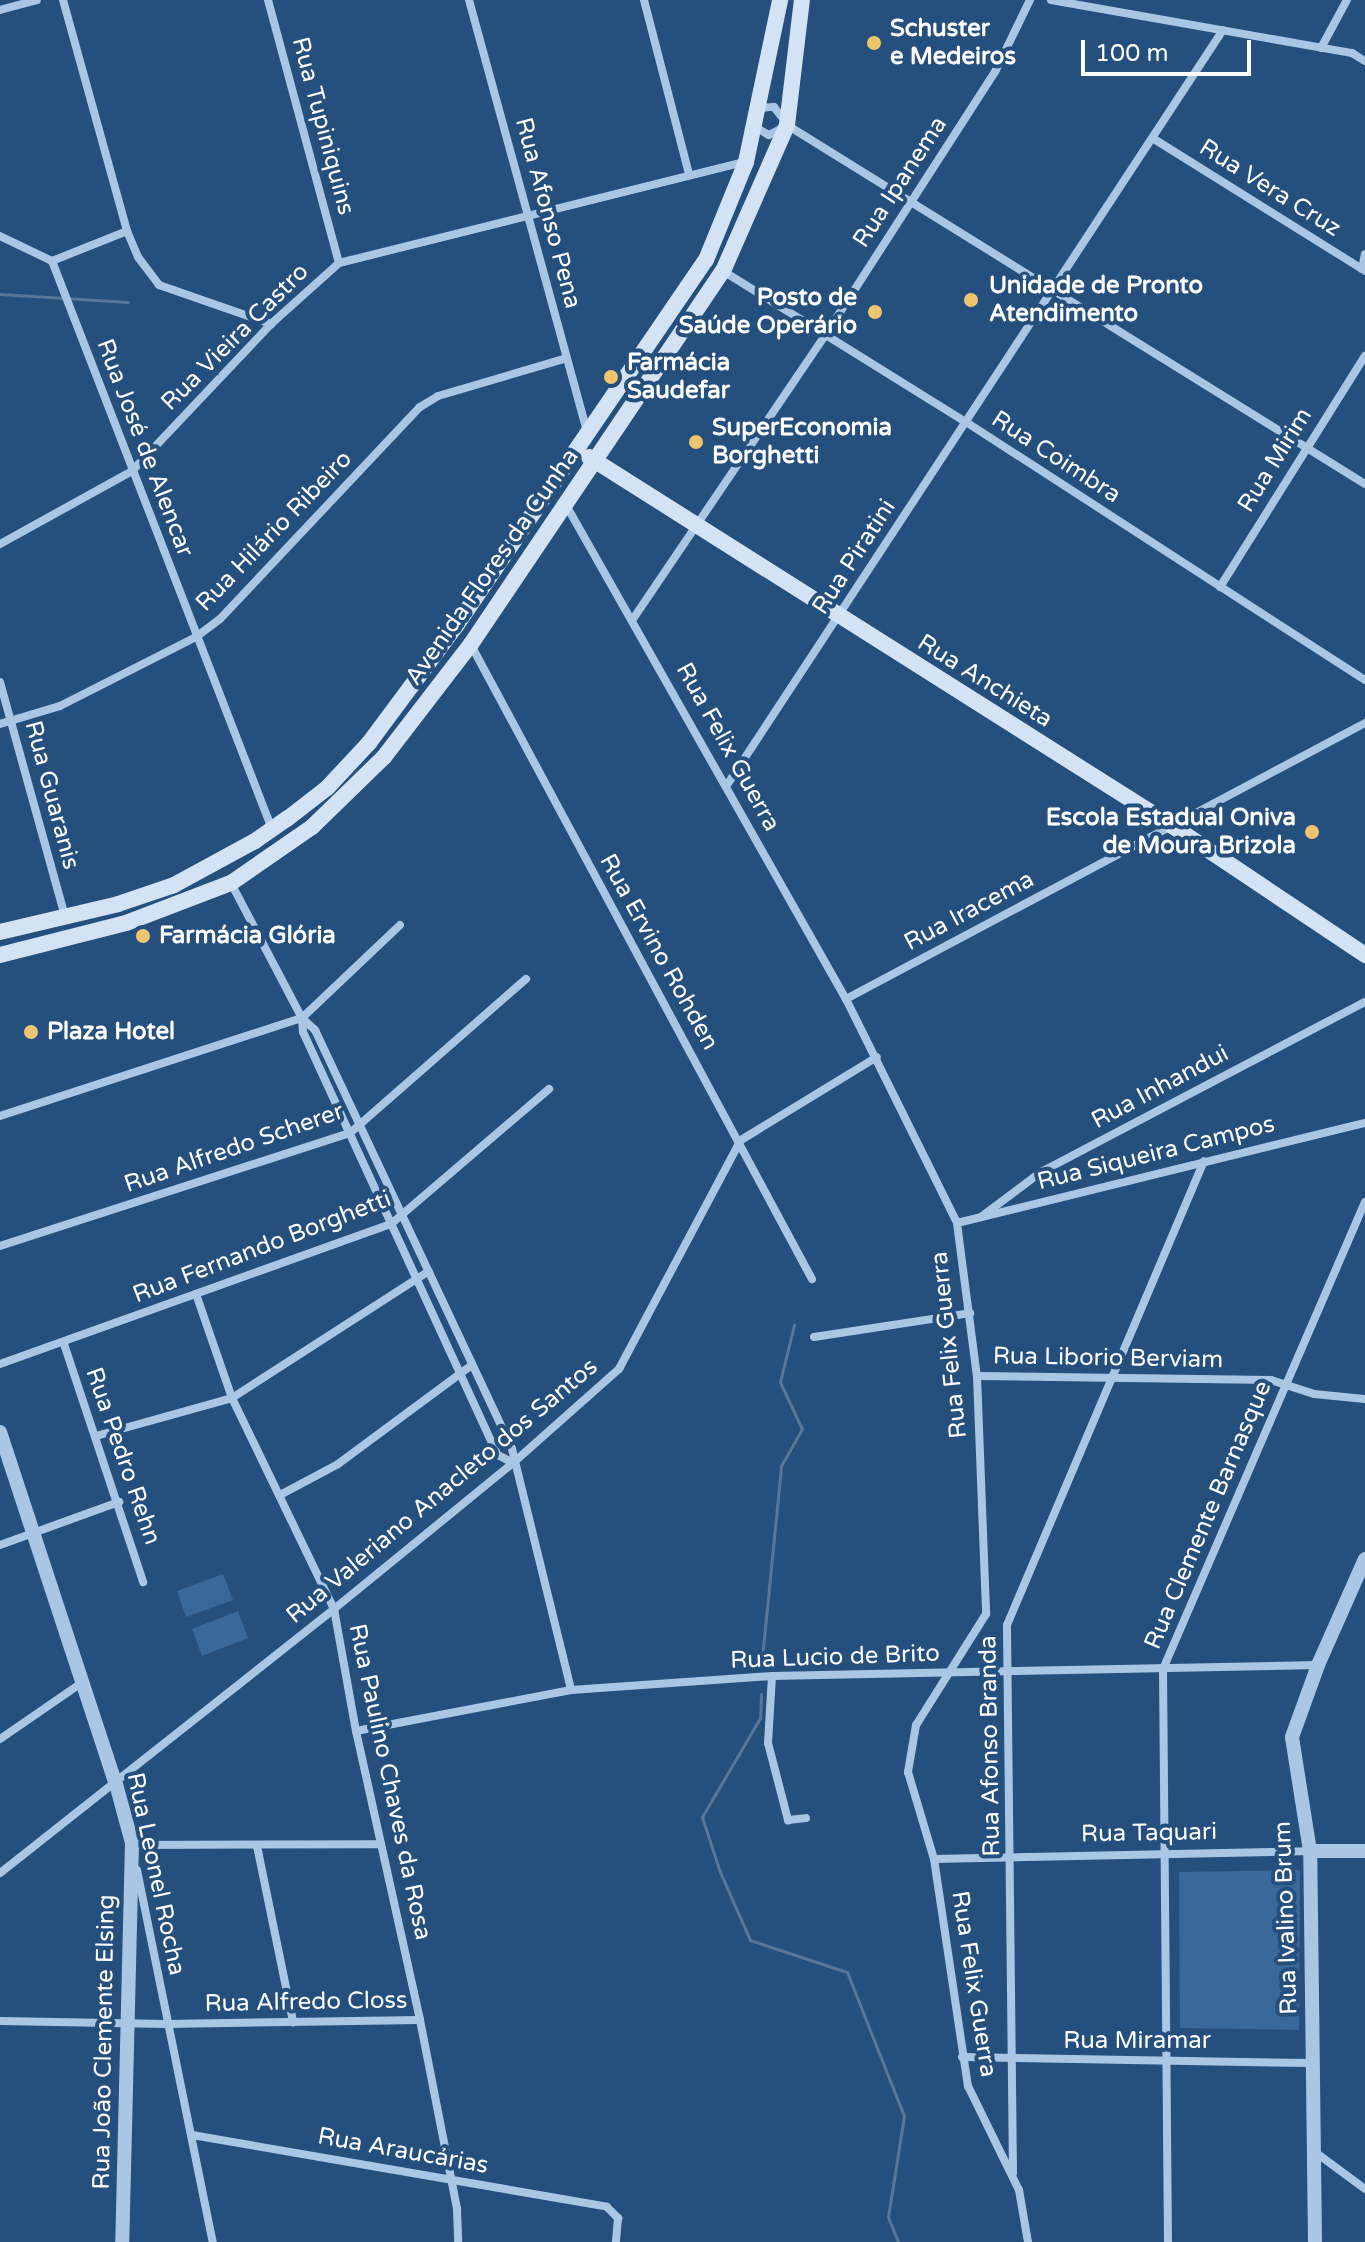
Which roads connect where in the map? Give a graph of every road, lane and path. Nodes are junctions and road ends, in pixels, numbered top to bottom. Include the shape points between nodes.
1 (37, 0) edge
2 (63, 0) edge
3 (268, 0) edge
4 (469, 0) edge
5 (644, 0) edge
6 (780, 0) edge
7 (802, 0) edge
8 (1030, 0) edge
9 (1051, 0) edge
10 (1347, 0) edge
11 (0, 10) edge
12 (1223, 30) junction
13 (1321, 48) junction
14 (1365, 61) edge
15 (758, 108) junction
16 (787, 125) junction
17 (755, 127) junction
18 (1154, 139) junction
19 (746, 162) junction
20 (689, 174) junction
21 (912, 200) junction
22 (528, 216) junction
23 (127, 231) junction
24 (0, 236) edge
25 (1365, 254) edge
26 (52, 261) junction
27 (339, 263) junction
28 (1364, 270) edge
29 (723, 271) junction
30 (1054, 288) junction
31 (271, 324) junction
32 (826, 334) junction
33 (1365, 356) edge
34 (567, 358) junction
35 (966, 422) junction
36 (583, 443) junction
37 (1306, 446) junction
38 (595, 461) junction
39 (132, 471) junction
40 (1365, 484) edge
41 (565, 503) junction
42 (697, 526) junction
43 (0, 544) edge
44 (1220, 587) junction
45 (839, 617) junction
46 (633, 619) junction
47 (196, 637) junction
48 (471, 644) junction
49 (1365, 680) edge
50 (0, 682) edge
51 (10, 722) junction
52 (1365, 723) edge
53 (0, 724) edge
54 (727, 785) junction
55 (1171, 825) junction
56 (272, 829) junction
57 (255, 841) junction
58 (261, 863) junction
59 (231, 883) junction
60 (65, 918) junction
61 (400, 925) dead end
62 (0, 932) edge
63 (0, 955) edge
64 (1365, 955) edge
65 (526, 979) dead end
66 (846, 999) junction
67 (1365, 1002) edge
68 (302, 1018) junction
69 (877, 1057) junction
70 (549, 1089) dead end
71 (0, 1116) edge
72 (1365, 1123) edge
73 (361, 1127) junction
74 (350, 1133) junction
75 (741, 1140) junction
76 (1204, 1161) junction
77 (1365, 1202) edge
78 (403, 1216) junction
79 (981, 1217) junction
80 (957, 1223) junction
81 (391, 1224) junction
82 (0, 1246) edge
83 (429, 1271) junction
84 (417, 1279) junction
85 (812, 1279) dead end
86 (196, 1294) junction
87 (970, 1313) junction
88 (814, 1337) dead end
89 (64, 1344) junction
90 (0, 1364) edge
91 (472, 1365) junction
92 (461, 1374) junction
93 (977, 1376) junction
94 (1109, 1379) junction
95 (1286, 1386) junction
96 (232, 1398) junction
97 (1365, 1399) edge
98 (0, 1432) edge
99 (96, 1436) junction
100 (513, 1463) junction
101 (280, 1495) junction
102 (119, 1502) junction
103 (34, 1534) junction
104 (0, 1545) edge
105 (1363, 1568) edge
106 (143, 1582) dead end
107 (334, 1609) junction
108 (1318, 1665) junction
109 (1163, 1669) junction
110 (1007, 1670) junction
111 (945, 1674) junction
112 (772, 1676) junction
113 (83, 1682) junction
114 (571, 1690) junction
115 (356, 1731) junction
116 (0, 1739) edge
117 (116, 1784) junction
118 (806, 1818) dead end
119 (132, 1843) junction
120 (381, 1844) junction
121 (257, 1846) junction
122 (1310, 1851) junction
123 (1365, 1851) edge
124 (1162, 1855) junction
125 (1012, 1856) junction
126 (934, 1859) junction
127 (0, 1873) edge
128 (420, 2020) junction
129 (0, 2021) edge
130 (293, 2022) junction
131 (126, 2024) junction
132 (166, 2024) junction
133 (962, 2057) junction
134 (1010, 2059) junction
135 (1165, 2061) junction
136 (1312, 2063) junction
137 (192, 2135) junction
138 (1315, 2152) junction
139 (1013, 2178) junction
140 (449, 2179) junction
141 (1365, 2189) edge
142 (122, 2242) edge
143 (213, 2242) edge
144 (458, 2242) edge
145 (616, 2242) edge
146 (1028, 2242) edge
147 (1168, 2242) edge
148 (1315, 2242) edge

1 - 11 street
2 - 23 street
3 - 27 street, Rua Tupiniquins
4 - 22 street, Rua Afonso Pena
5 - 20 street
6 - 15 main road, Avenida Flores da Cunha
7 - 16 main road, Avenida Flores da Cunha
8 - 21 street, Rua Ipanema via 995,72
9 - 12 street
10 - 13 street
12 - 13 street
12 - 18 street, Rua Piratini
13 - 14 street
15 - 16 street via 779,110
15 - 17 main road, Avenida Flores da Cunha
16 - 17 street via 769,135
16 - 21 street
16 - 29 main road, Avenida Flores da Cunha
17 - 19 main road, Avenida Flores da Cunha
18 - 28 street, Rua Vera Cruz
18 - 30 street, Rua Piratini
19 - 20 street
19 - 36 main road, Avenida Flores da Cunha via 706,260
20 - 22 street
21 - 30 street
21 - 32 street, Rua Ipanema
22 - 27 street
22 - 34 street, Rua Afonso Pena
23 - 26 street
23 - 31 street via 159,285
24 - 26 street
25 - 28 street
26 - 39 street, Rua José de Alencar
27 - 31 street, Rua Vieira Castro
29 - 32 street, Rua Coimbra
29 - 38 main road, Avenida Flores da Cunha
30 - 35 street, Rua Piratini
30 - 37 street
31 - 39 street, Rua Vieira Castro
32 - 35 street, Rua Coimbra
32 - 42 street, Rua Ipanema
33 - 37 street, Rua Mirim
34 - 36 street, Rua Afonso Pena
34 - 47 street, Rua Hilário Ribeiro via 438,396 420,407 220,619
35 - 44 street, Rua Coimbra
35 - 45 street, Rua Piratini
36 - 38 main road, Rua Anchieta
36 - 56 main road, Avenida Flores da Cunha via 369,743 327,788
37 - 40 street
37 - 44 street, Rua Mirim
38 - 41 main road, Avenida Flores da Cunha
38 - 42 main road, Rua Anchieta
39 - 43 street, Rua Vieira Castro
39 - 47 street, Rua José de Alencar
41 - 46 street, Rua Felix Guerra
41 - 48 main road, Avenida Flores da Cunha
42 - 45 main road, Rua Anchieta
42 - 46 street, Rua Ipanema
44 - 49 street, Rua Coimbra
45 - 54 street, Rua Piratini
45 - 55 main road, Rua Anchieta
46 - 54 street, Rua Felix Guerra
47 - 51 street, Rua Hilário Ribeiro via 60,706
47 - 56 street, Rua José de Alencar
48 - 58 main road, Avenida Flores da Cunha via 364,780
48 - 75 street, Rua Ervino Rohden
50 - 51 street, Rua Guaranis
51 - 53 street, Rua Hilário Ribeiro
51 - 60 street, Rua Guaranis
52 - 55 street, Rua Iracema
54 - 66 street, Rua Felix Guerra
55 - 64 main road, Rua Anchieta
55 - 66 street, Rua Iracema
56 - 57 main road, Avenida Flores da Cunha
56 - 58 main road via 278,844
57 - 59 main road via 227,870
57 - 60 main road, Avenida Flores da Cunha via 174,885
58 - 59 main road, Avenida Flores da Cunha
59 - 63 main road, Avenida Flores da Cunha via 126,923
59 - 68 street
60 - 62 main road, Avenida Flores da Cunha
61 - 68 street
65 - 73 street, Rua Alfredo Scherer
66 - 69 street, Rua Felix Guerra
67 - 79 street, Rua Inhandui via 1041,1172
68 - 71 street
68 - 73 street via 315,1030
68 - 74 street via 303,1032
69 - 75 street
69 - 80 street, Rua Felix Guerra
70 - 78 street, Rua Fernando Borghetti
72 - 76 street, Rua Siqueira Campos
73 - 74 street, Rua Alfredo Scherer
73 - 78 street
74 - 81 street
74 - 82 street, Rua Alfredo Scherer
75 - 85 street, Rua Ervino Rohden
75 - 100 street, Rua Valeriano Anacleto dos Santos via 619,1369
76 - 79 street, Rua Siqueira Campos
76 - 94 street, Rua Afonso Branda
77 - 95 street, Rua Clemente Barnasque
78 - 81 street, Rua Fernando Borghetti
78 - 83 street
79 - 80 street, Rua Siqueira Campos
80 - 87 street, Rua Felix Guerra
81 - 84 street
81 - 86 street, Rua Fernando Borghetti
83 - 84 street
83 - 91 street
84 - 92 street
84 - 96 street
86 - 89 street, Rua Fernando Borghetti
86 - 96 street, Rua Paulino Chaves da Rosa
87 - 88 street
87 - 93 street, Rua Felix Guerra
89 - 90 street, Rua Fernando Borghetti
89 - 99 street, Rua Pedro Rehn
91 - 92 street
91 - 100 street via 512,1449
92 - 100 street via 498,1455
92 - 101 street via 338,1464
93 - 94 street, Rua Liborio Berviam
93 - 111 street, Rua Felix Guerra via 986,1614
94 - 95 street, Rua Liborio Berviam via 1271,1380
94 - 110 street, Rua Afonso Branda via 1007,1625
95 - 97 street, Rua Liborio Berviam
95 - 109 street, Rua Clemente Barnasque
96 - 99 street
96 - 101 street, Rua Paulino Chaves da Rosa
98 - 103 street, Rua Leonel Rocha
99 - 102 street, Rua Pedro Rehn
100 - 107 street, Rua Valeriano Anacleto dos Santos
100 - 114 street
101 - 107 street, Rua Paulino Chaves da Rosa
102 - 103 street
102 - 106 street, Rua Pedro Rehn
103 - 104 street
103 - 113 street, Rua Leonel Rocha
105 - 108 street, Rua Ivalino Brum
107 - 115 street, Rua Paulino Chaves da Rosa
107 - 117 street, Rua Valeriano Anacleto dos Santos
108 - 109 street, Rua Lucio de Brito
108 - 122 street, Rua Ivalino Brum via 1292,1737
109 - 110 street, Rua Lucio de Brito
109 - 124 street, Rua Clemente Barnasque
110 - 111 street, Rua Lucio de Brito
110 - 125 street, Rua Afonso Branda
111 - 112 street, Rua Lucio de Brito
111 - 126 street, Rua Felix Guerra via 916,1725 908,1772
112 - 114 street, Rua Lucio de Brito
112 - 118 street via 768,1743 788,1820
113 - 116 street
113 - 117 street, Rua Leonel Rocha
114 - 115 street, Rua Lucio de Brito
115 - 120 street, Rua Paulino Chaves da Rosa
117 - 119 street, Rua Leonel Rocha
117 - 127 street, Rua Valeriano Anacleto dos Santos
119 - 121 street
119 - 131 street, Rua João Clemente Elsing
119 - 132 street, Rua Leonel Rocha
120 - 121 street
120 - 128 street, Rua Paulino Chaves da Rosa
121 - 130 street
122 - 123 street, Rua Taquari
122 - 124 street, Rua Taquari
122 - 136 street, Rua Ivalino Brum
124 - 125 street, Rua Taquari
124 - 135 street, Rua Clemente Barnasque
125 - 126 street, Rua Taquari
125 - 134 street, Rua Afonso Branda
126 - 133 street, Rua Felix Guerra
128 - 130 street, Rua Alfredo Closs
128 - 140 street, Rua Paulino Chaves da Rosa
129 - 131 street, Rua Alfredo Closs
130 - 132 street, Rua Alfredo Closs
131 - 132 street, Rua Alfredo Closs
131 - 142 street, Rua João Clemente Elsing
132 - 137 street, Rua Leonel Rocha
133 - 134 street, Rua Miramar
133 - 139 street, Rua Felix Guerra via 979,2112
134 - 135 street, Rua Miramar
134 - 139 street, Rua Afonso Branda
135 - 136 street, Rua Miramar
135 - 147 street, Rua Clemente Barnasque
136 - 138 street, Rua Ivalino Brum
137 - 140 street, Rua Araucárias
137 - 143 street, Rua Leonel Rocha
138 - 141 street
138 - 148 street, Rua Ivalino Brum
139 - 146 street, Rua Felix Guerra
140 - 144 street, Rua Paulino Chaves da Rosa
140 - 145 street, Rua Araucárias via 607,2207 618,2218

